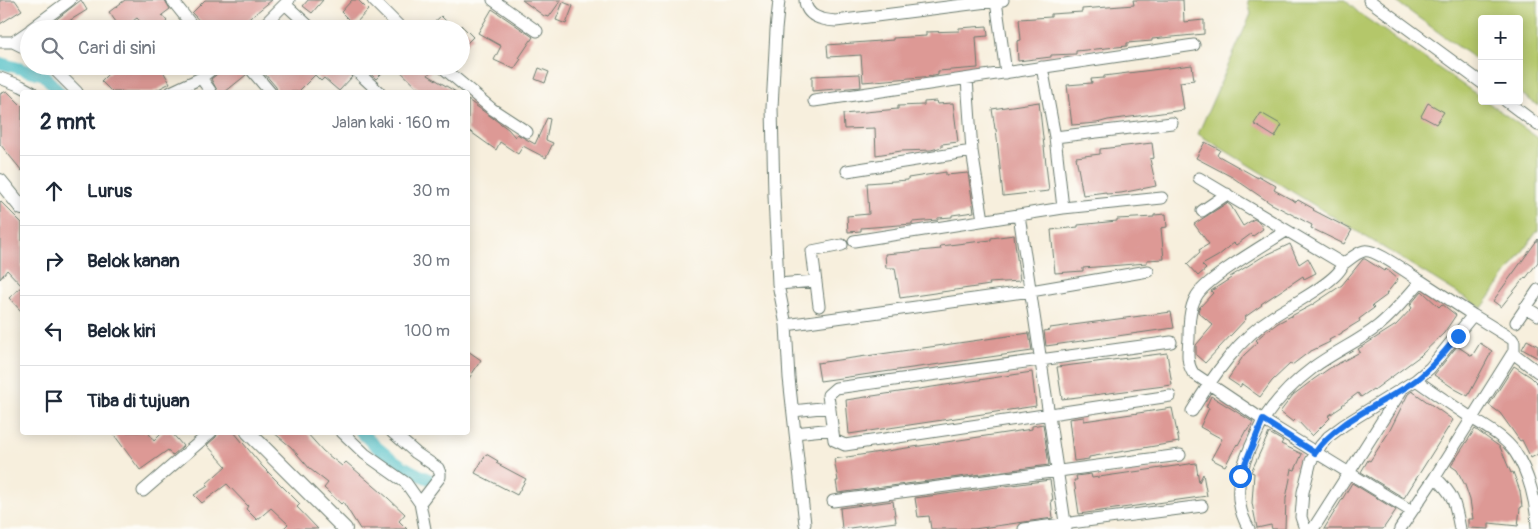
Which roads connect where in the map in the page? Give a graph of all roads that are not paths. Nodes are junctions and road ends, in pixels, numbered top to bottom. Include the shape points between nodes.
1 (70, 0) edge
2 (172, 0) edge
3 (373, 0) edge
4 (492, 0) edge
5 (779, 0) edge
6 (805, 0) edge
7 (999, 0) edge
8 (1369, 0) edge
9 (982, 1) edge
10 (287, 2) edge
11 (43, 20) edge
12 (188, 20) edge
13 (269, 20) edge
14 (304, 20) edge
15 (393, 20) edge
16 (538, 31) dead end
17 (20, 37) edge
18 (0, 42) edge
19 (13, 42) junction
20 (1194, 45) dead end
21 (20, 46) edge
22 (1042, 67) junction
23 (1006, 73) junction
24 (60, 75) edge
25 (205, 75) edge
26 (256, 75) edge
27 (360, 75) edge
28 (452, 75) edge
29 (0, 78) edge
30 (201, 78) junction
31 (968, 79) junction
32 (1478, 79) edge
33 (28, 90) edge
34 (76, 90) edge
35 (175, 90) edge
36 (210, 90) edge
37 (268, 90) edge
38 (376, 90) edge
39 (469, 90) edge
40 (470, 90) edge
41 (814, 101) dead end
42 (1511, 105) edge
43 (1172, 124) dead end
44 (1538, 125) edge
45 (527, 132) dead end
46 (1055, 137) junction
47 (972, 151) junction
48 (847, 171) dead end
49 (1200, 178) dead end
50 (0, 182) edge
51 (1227, 194) junction
52 (1162, 198) dead end
53 (20, 206) edge
54 (1063, 208) junction
55 (1202, 211) dead end
56 (1019, 215) junction
57 (983, 220) junction
58 (1286, 230) junction
59 (854, 241) dead end
60 (842, 245) dead end
61 (1343, 264) junction
62 (1148, 271) dead end
63 (816, 281) junction
64 (1420, 282) junction
65 (778, 284) junction
66 (1538, 290) edge
67 (1031, 291) junction
68 (819, 306) dead end
69 (1525, 307) junction
70 (1473, 315) junction
71 (1538, 315) edge
72 (1516, 322) dead end
73 (786, 325) junction
74 (1171, 342) dead end
75 (1513, 353) junction
76 (1041, 360) junction
77 (1538, 372) edge
78 (1416, 380) junction
79 (1208, 384) junction
80 (1401, 390) junction
81 (1170, 396) dead end
82 (830, 407) junction
83 (793, 411) junction
84 (1192, 411) dead end
85 (1049, 415) junction
86 (1471, 418) junction
87 (1263, 420) junction
88 (833, 429) junction
89 (795, 433) junction
90 (208, 435) edge
91 (251, 435) edge
92 (345, 435) edge
93 (395, 435) edge
94 (1315, 453) junction
95 (1180, 455) dead end
96 (1058, 470) junction
97 (1349, 472) junction
98 (1435, 477) junction
99 (143, 491) dead end
100 (833, 501) dead end
101 (420, 503) junction
102 (1202, 506) dead end
103 (1411, 511) junction
104 (805, 524) dead end
105 (1066, 526) edge
106 (345, 529) edge
107 (425, 529) edge
108 (1024, 529) edge
109 (1249, 529) edge
110 (1305, 529) edge
111 (1313, 529) edge
112 (1400, 529) edge
113 (1460, 529) edge
114 (1536, 529) edge

1 - 11 street
2 - 12 street
3 - 15 street
4 - 16 street
5 - 65 street via 772,108
6 - 9 street via 807,10 815,16 836,22
7 - 9 street
7 - 23 street
8 - 32 street
10 - 13 street
10 - 14 street
17 - 19 street
18 - 19 street
19 - 21 street
20 - 22 street
22 - 23 street
22 - 46 street
23 - 31 street
24 - 34 street
25 - 30 street
26 - 37 street
27 - 38 street
28 - 39 street
29 - 33 street
30 - 35 street
30 - 36 street
31 - 41 street
31 - 47 street
40 - 45 street
42 - 44 street
43 - 46 street
46 - 54 street
47 - 48 street
47 - 57 street
49 - 51 street
50 - 53 street
51 - 55 street
51 - 58 street
52 - 54 street
54 - 56 street
56 - 57 street
56 - 67 street
57 - 59 street
58 - 61 street
58 - 79 street via 1214,279 1194,299 1190,316 1189,363 1193,373
60 - 63 street via 812,250
61 - 64 street via 1368,251
61 - 79 street via 1340,272 1331,279 1256,329
62 - 67 street
63 - 65 street
63 - 68 street
64 - 70 street
64 - 87 street via 1382,323 1292,386
65 - 73 street
66 - 69 street
67 - 73 street
67 - 76 street
69 - 71 street
69 - 72 street
70 - 75 street via 1512,339
70 - 78 street via 1430,368
73 - 83 street
74 - 76 street
75 - 77 street
75 - 86 street
76 - 82 street via 836,388 828,395
76 - 85 street
78 - 80 street
78 - 86 street
79 - 84 street
79 - 87 street
80 - 94 street via 1328,437
80 - 97 street
81 - 85 street
82 - 83 street
82 - 88 street
83 - 89 street
85 - 88 street via 845,445 834,440
85 - 96 street
86 - 98 street
86 - 114 street via 1515,452 1532,494
87 - 94 street
87 - 109 street via 1240,476 1240,513
88 - 89 street
89 - 104 street
90 - 99 street
91 - 106 street
92 - 101 street via 365,454 406,483
93 - 101 street via 438,468 440,473 440,478
94 - 97 street
94 - 110 street via 1303,492 1301,516
95 - 96 street
96 - 100 street
96 - 105 street
97 - 103 street
97 - 111 street
98 - 103 street
98 - 113 street via 1454,500
101 - 107 street
102 - 105 street
103 - 112 street
105 - 108 street

